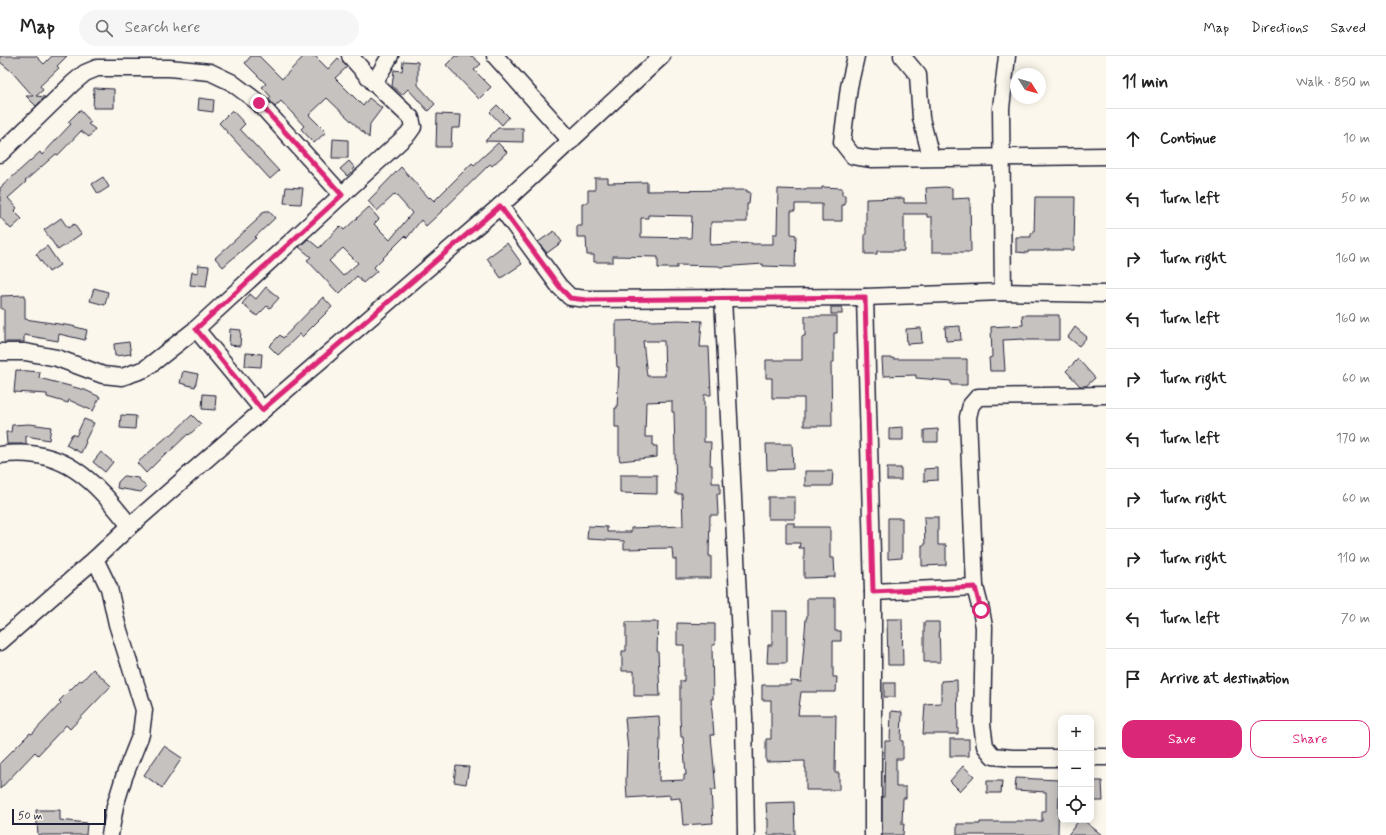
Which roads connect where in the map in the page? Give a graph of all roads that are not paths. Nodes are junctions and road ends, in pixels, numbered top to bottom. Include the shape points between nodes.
1 (350, 56) edge
2 (390, 56) edge
3 (495, 56) edge
4 (662, 56) edge
5 (856, 56) edge
6 (902, 56) edge
7 (1007, 56) edge
8 (169, 62) edge
9 (374, 83) junction
10 (571, 141) junction
11 (2, 148) edge
12 (1106, 156) edge
13 (931, 157) junction
14 (1002, 158) junction
15 (342, 195) junction
16 (500, 206) junction
17 (1003, 292) junction
18 (1106, 294) edge
19 (865, 297) junction
20 (723, 298) junction
21 (196, 329) junction
22 (0, 352) edge
23 (1106, 395) edge
24 (262, 410) junction
25 (0, 455) edge
26 (130, 526) junction
27 (95, 559) junction
28 (975, 587) junction
29 (873, 592) junction
30 (0, 642) edge
31 (1094, 757) edge
32 (1106, 757) edge
33 (1058, 758) edge
34 (110, 835) edge
35 (746, 835) edge
36 (873, 835) edge

1 - 9 street
2 - 9 street
3 - 10 street
4 - 10 street
5 - 13 street via 842,142 853,156 872,159
6 - 13 street via 918,76 921,118
7 - 14 street via 1001,108
8 - 11 street via 97,68 85,73
8 - 15 street via 210,72 231,82 259,103
9 - 15 street via 411,118 413,127
10 - 16 street
12 - 14 street
13 - 14 street
14 - 17 street
15 - 21 street
16 - 20 street via 570,298
16 - 24 street
17 - 18 street
17 - 19 street
19 - 20 street
19 - 29 street
20 - 35 street via 744,718
21 - 22 street via 145,369 122,377 103,375 57,358 25,352
21 - 24 street
23 - 28 street via 978,398 971,405 968,417
24 - 26 street
25 - 26 street via 34,454 61,462 84,475 110,500
26 - 27 street
27 - 30 street
27 - 34 street via 109,588 117,624 144,710 140,734 115,806
28 - 29 street
28 - 33 street via 984,627 982,724 985,746 993,756
29 - 36 street
31 - 32 street

